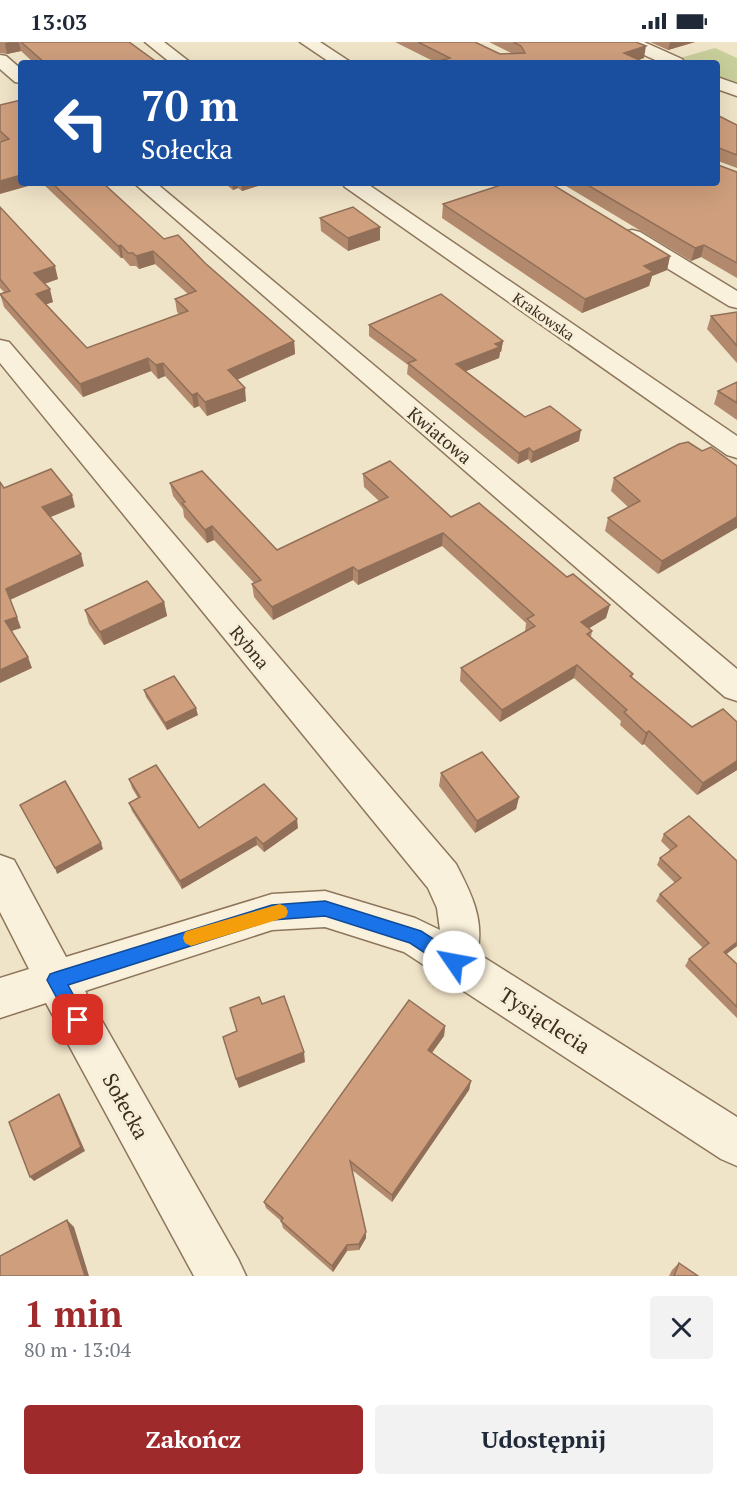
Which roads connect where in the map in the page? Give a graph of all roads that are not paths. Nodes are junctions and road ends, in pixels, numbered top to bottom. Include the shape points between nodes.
1 (153, 42) edge
2 (308, 42) edge
3 (630, 42) edge
4 (0, 60) edge
5 (178, 60) edge
6 (338, 60) edge
7 (669, 60) edge
8 (18, 75) edge
9 (720, 83) edge
10 (737, 91) edge
11 (148, 186) edge
12 (356, 186) edge
13 (611, 224) edge
14 (737, 301) edge
15 (0, 347) edge
16 (737, 449) edge
17 (737, 687) edge
18 (0, 872) edge
19 (454, 962) junction
20 (56, 980) junction
21 (0, 998) edge
22 (737, 1143) edge
23 (221, 1276) edge

1 - 5 street
2 - 6 street
3 - 7 street
4 - 8 street
9 - 10 street
11 - 17 street, Kwiatowa
12 - 16 street, Krakowska
13 - 14 street
15 - 19 street, Rybna via 441,876 460,912 461,938
18 - 20 street, Sołecka
19 - 20 street, Tysiąclecia via 415,936 325,909 272,912
19 - 22 street, Tysiąclecia
20 - 21 street, Tysiąclecia
20 - 23 street, Sołecka

